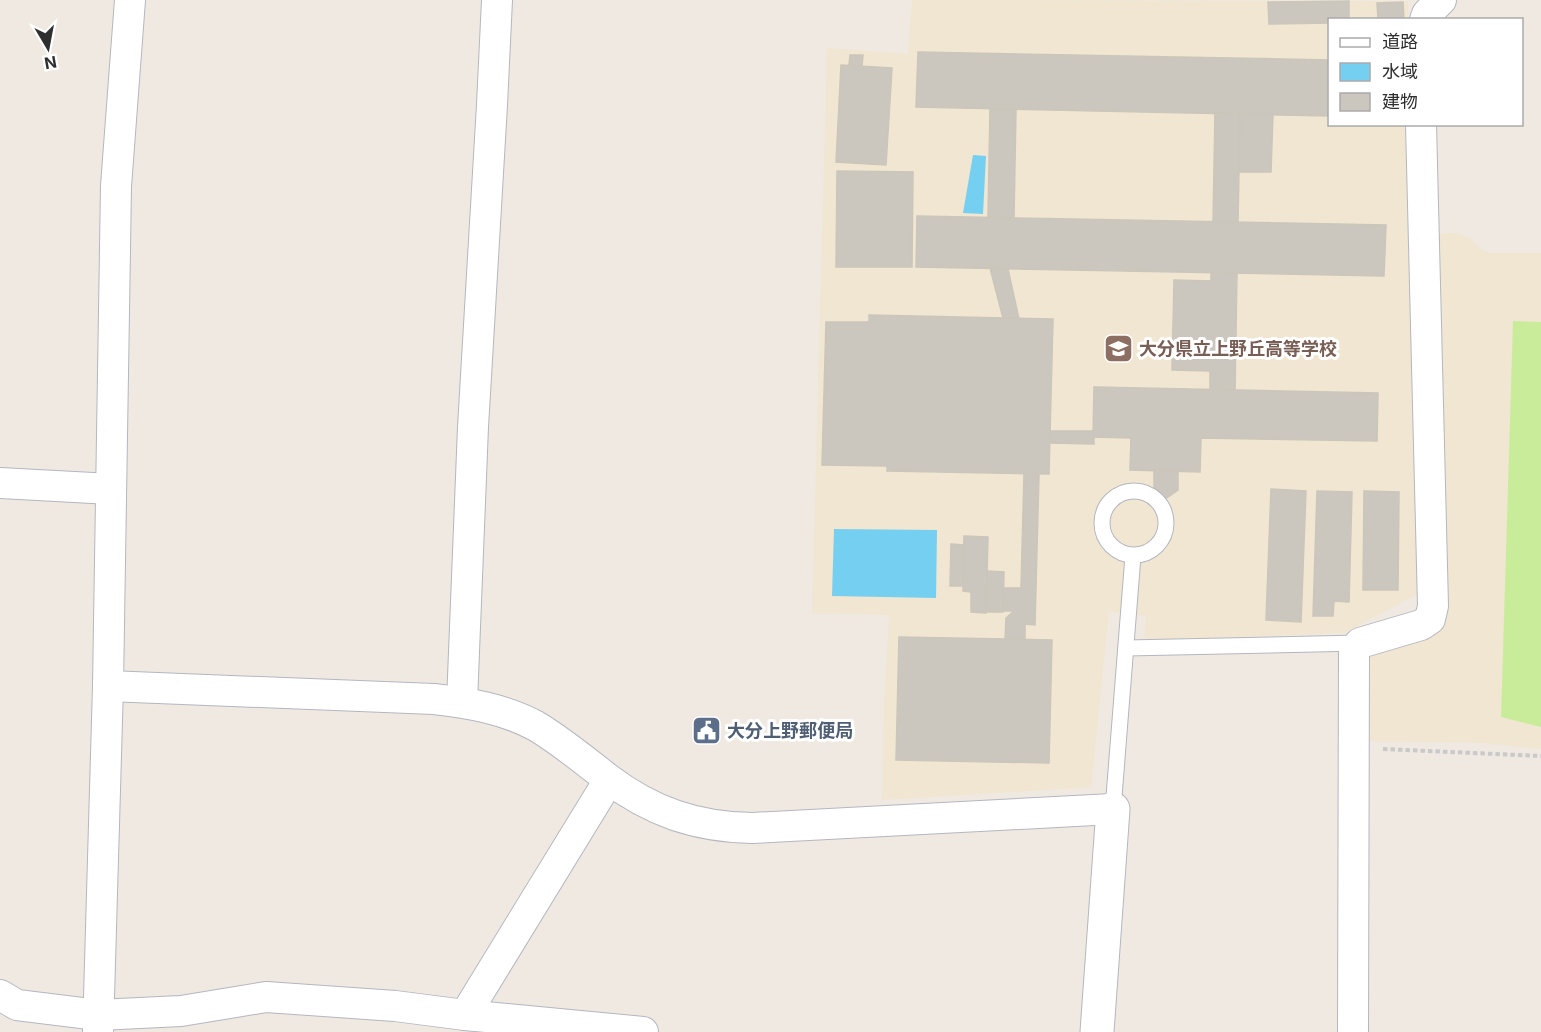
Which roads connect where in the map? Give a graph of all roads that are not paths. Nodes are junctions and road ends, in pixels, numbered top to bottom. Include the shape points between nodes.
1 (129, 0) edge
2 (497, 0) edge
3 (1441, 0) edge
4 (1426, 18) edge
5 (1421, 126) edge
6 (0, 483) edge
7 (111, 489) junction
8 (1133, 556) junction
9 (1360, 644) junction
10 (1126, 648) junction
11 (108, 686) junction
12 (462, 702) junction
13 (609, 780) junction
14 (1113, 808) junction
15 (0, 995) edge
16 (465, 1015) junction
17 (98, 1024) edge
18 (643, 1032) edge
19 (1097, 1032) edge
20 (1353, 1032) edge

1 - 7 street via 116,186
2 - 12 street
3 - 4 street
5 - 9 street via 1433,606 1430,619 1421,625
6 - 7 street
7 - 11 street
8 - 8 lane via 1153,550 1167,523 1153,497 1133,491 1113,499 1101,518 1105,540 1122,554
8 - 10 lane
9 - 10 lane
9 - 20 street via 1353,658
10 - 14 lane
11 - 12 street
11 - 17 street
12 - 13 street via 512,715 537,727
13 - 14 street via 673,816 723,827
13 - 16 street
14 - 19 street
15 - 17 street via 17,1005
16 - 17 street via 395,1006 266,998
16 - 18 street

